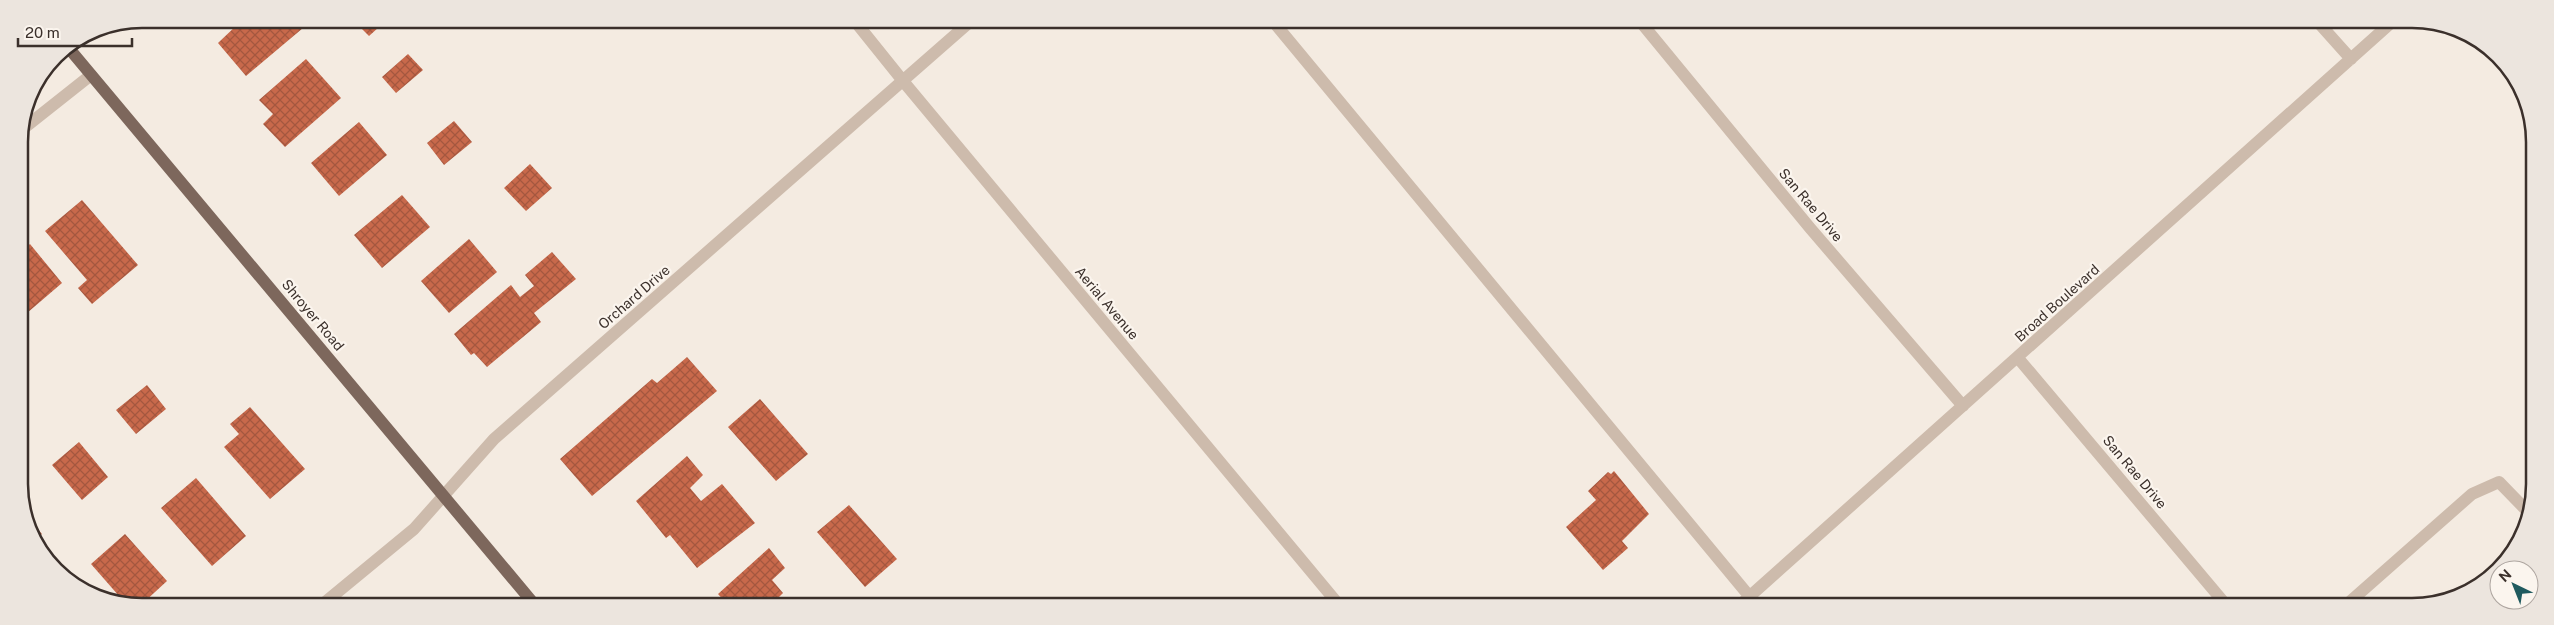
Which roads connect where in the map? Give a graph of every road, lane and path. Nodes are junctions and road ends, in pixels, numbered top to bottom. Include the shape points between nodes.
1 (860, 28) edge
2 (963, 28) edge
3 (1279, 28) edge
4 (1646, 28) edge
5 (2323, 28) edge
6 (2385, 28) edge
7 (72, 52) edge
8 (2351, 59) junction
9 (91, 74) junction
10 (903, 81) junction
11 (28, 125) edge
12 (2018, 358) junction
13 (1963, 406) junction
14 (444, 494) junction
15 (2524, 507) edge
16 (1750, 596) joint
17 (1333, 597) edge
18 (2220, 597) edge
19 (2356, 597) edge
20 (330, 598) edge
21 (529, 598) edge

1 - 10 street, Aerial Avenue
2 - 10 street, Orchard Drive
3 - 16 street
4 - 13 street, San Rae Drive via 1810,228
5 - 8 street
6 - 8 street, Broad Boulevard
7 - 9 main road, Shroyer Road
8 - 12 street, Broad Boulevard
9 - 11 street
9 - 14 main road, Shroyer Road
10 - 14 street, Orchard Drive via 494,439
10 - 17 street, Aerial Avenue
12 - 13 street, Broad Boulevard
12 - 18 street, San Rae Drive
13 - 16 street, Broad Boulevard
14 - 20 street, Orchard Drive via 414,529
14 - 21 main road, Shroyer Road
15 - 19 street via 2499,482 2472,494

